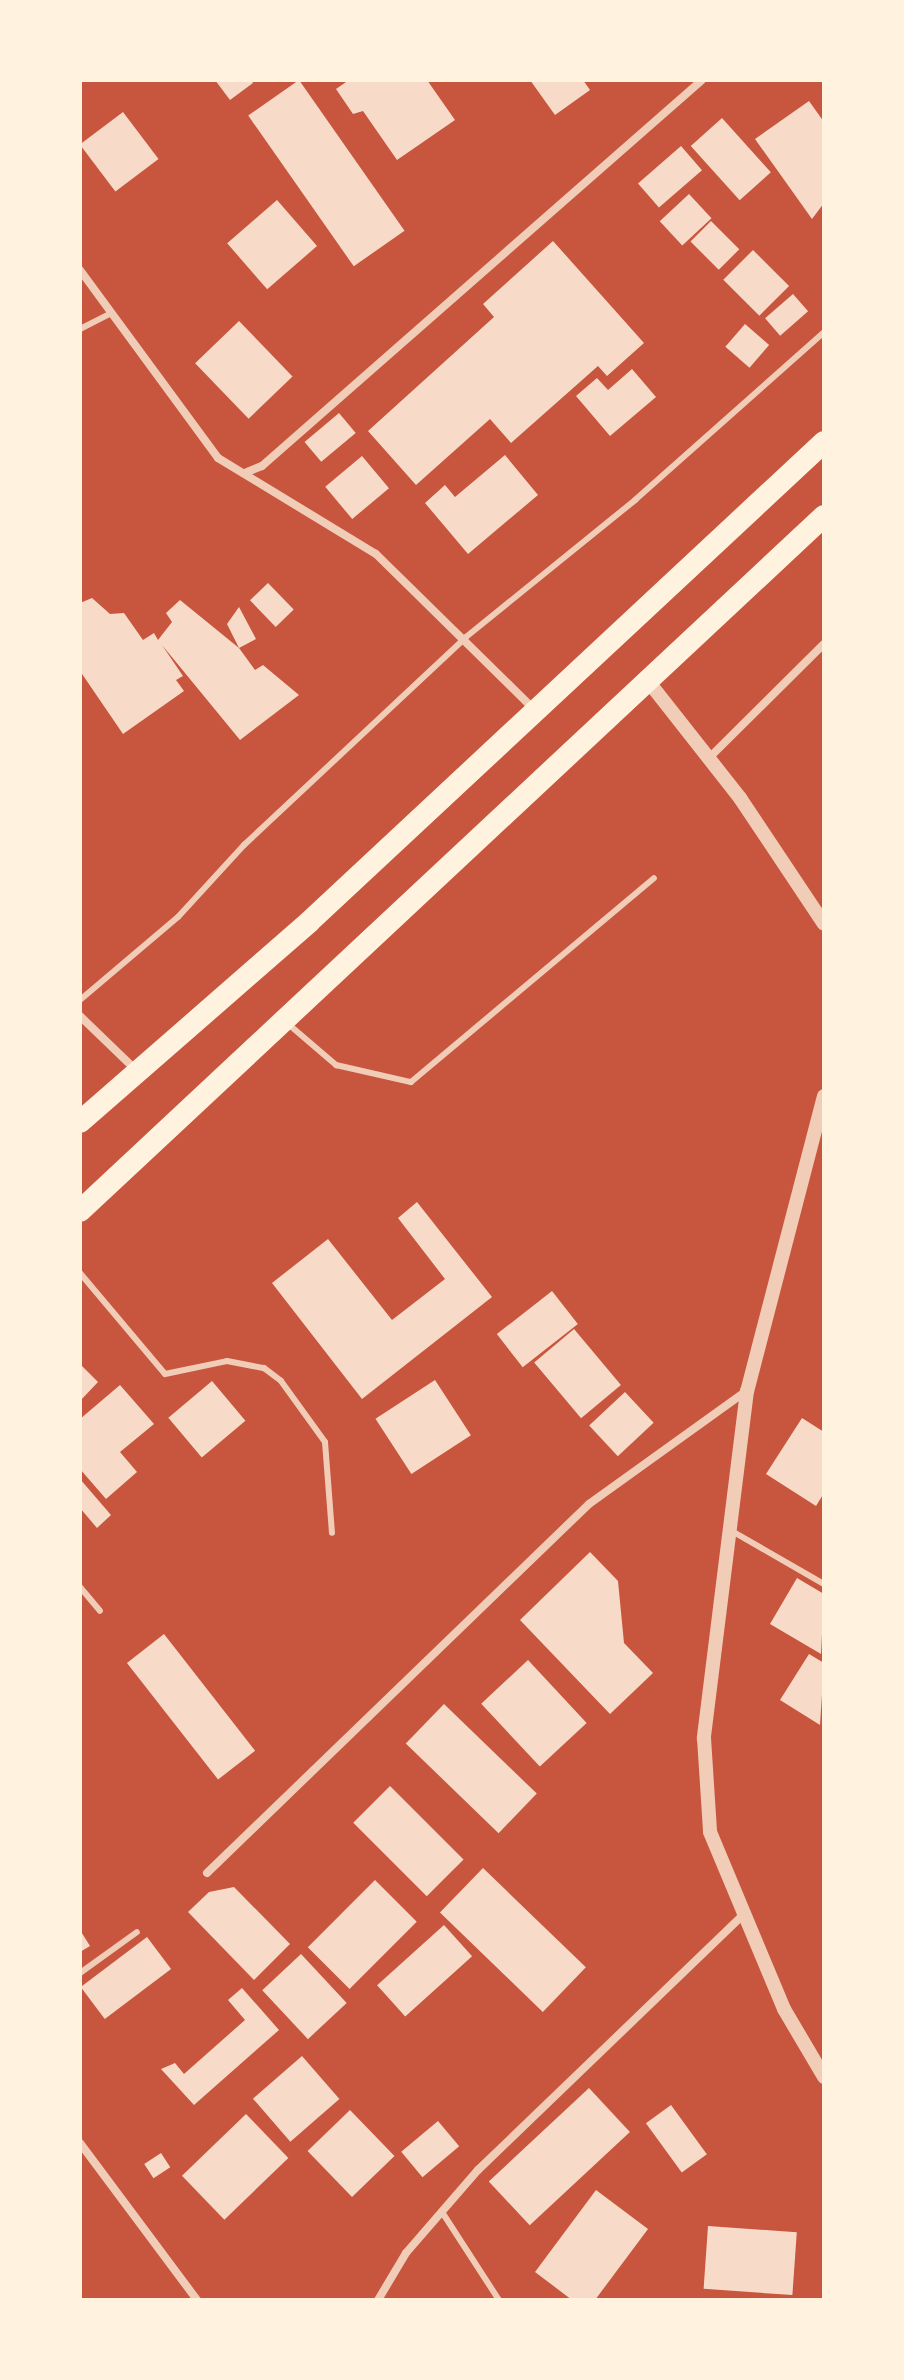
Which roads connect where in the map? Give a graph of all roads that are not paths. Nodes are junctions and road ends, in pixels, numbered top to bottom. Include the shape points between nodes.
1 (702, 80) edge
2 (80, 270) edge
3 (111, 313) junction
4 (80, 329) edge
5 (824, 332) edge
6 (824, 442) edge
7 (247, 472) junction
8 (823, 519) edge
9 (466, 637) junction
10 (824, 644) edge
11 (648, 681) junction
12 (536, 710) junction
13 (708, 759) junction
14 (654, 878) dead end
15 (824, 924) edge
16 (80, 1000) edge
17 (80, 1016) edge
18 (284, 1020) junction
19 (138, 1072) junction
20 (824, 1096) edge
21 (80, 1122) edge
22 (80, 1211) edge
23 (80, 1273) edge
24 (747, 1391) junction
25 (727, 1528) junction
26 (332, 1533) dead end
27 (824, 1584) edge
28 (80, 1587) edge
29 (100, 1611) dead end
30 (207, 1873) dead end
31 (741, 1917) junction
32 (137, 1932) dead end
33 (80, 1973) edge
34 (824, 2077) edge
35 (80, 2143) edge
36 (442, 2212) junction
37 (197, 2300) edge
38 (378, 2300) edge
39 (499, 2300) edge

1 - 7 street via 262,466
2 - 3 street
3 - 4 lane
3 - 7 street via 218,458
5 - 9 lane via 635,500
6 - 12 highway
7 - 9 street via 376,554
8 - 11 highway
9 - 12 street
9 - 16 lane via 244,845 178,917
10 - 13 street
11 - 13 street
11 - 18 highway
12 - 19 highway
13 - 15 street via 788,865
14 - 18 lane via 411,1082 336,1065
17 - 19 street
18 - 22 highway
19 - 21 highway
20 - 24 street
23 - 26 lane via 165,1374 227,1361 264,1368 281,1381 325,1442
24 - 25 street
24 - 30 street via 589,1504
25 - 27 lane
25 - 31 street via 704,1738 710,1832
28 - 29 lane
31 - 34 street via 784,2009
31 - 36 street via 478,2170
32 - 33 lane
35 - 37 street
36 - 38 street via 406,2253
36 - 39 lane

